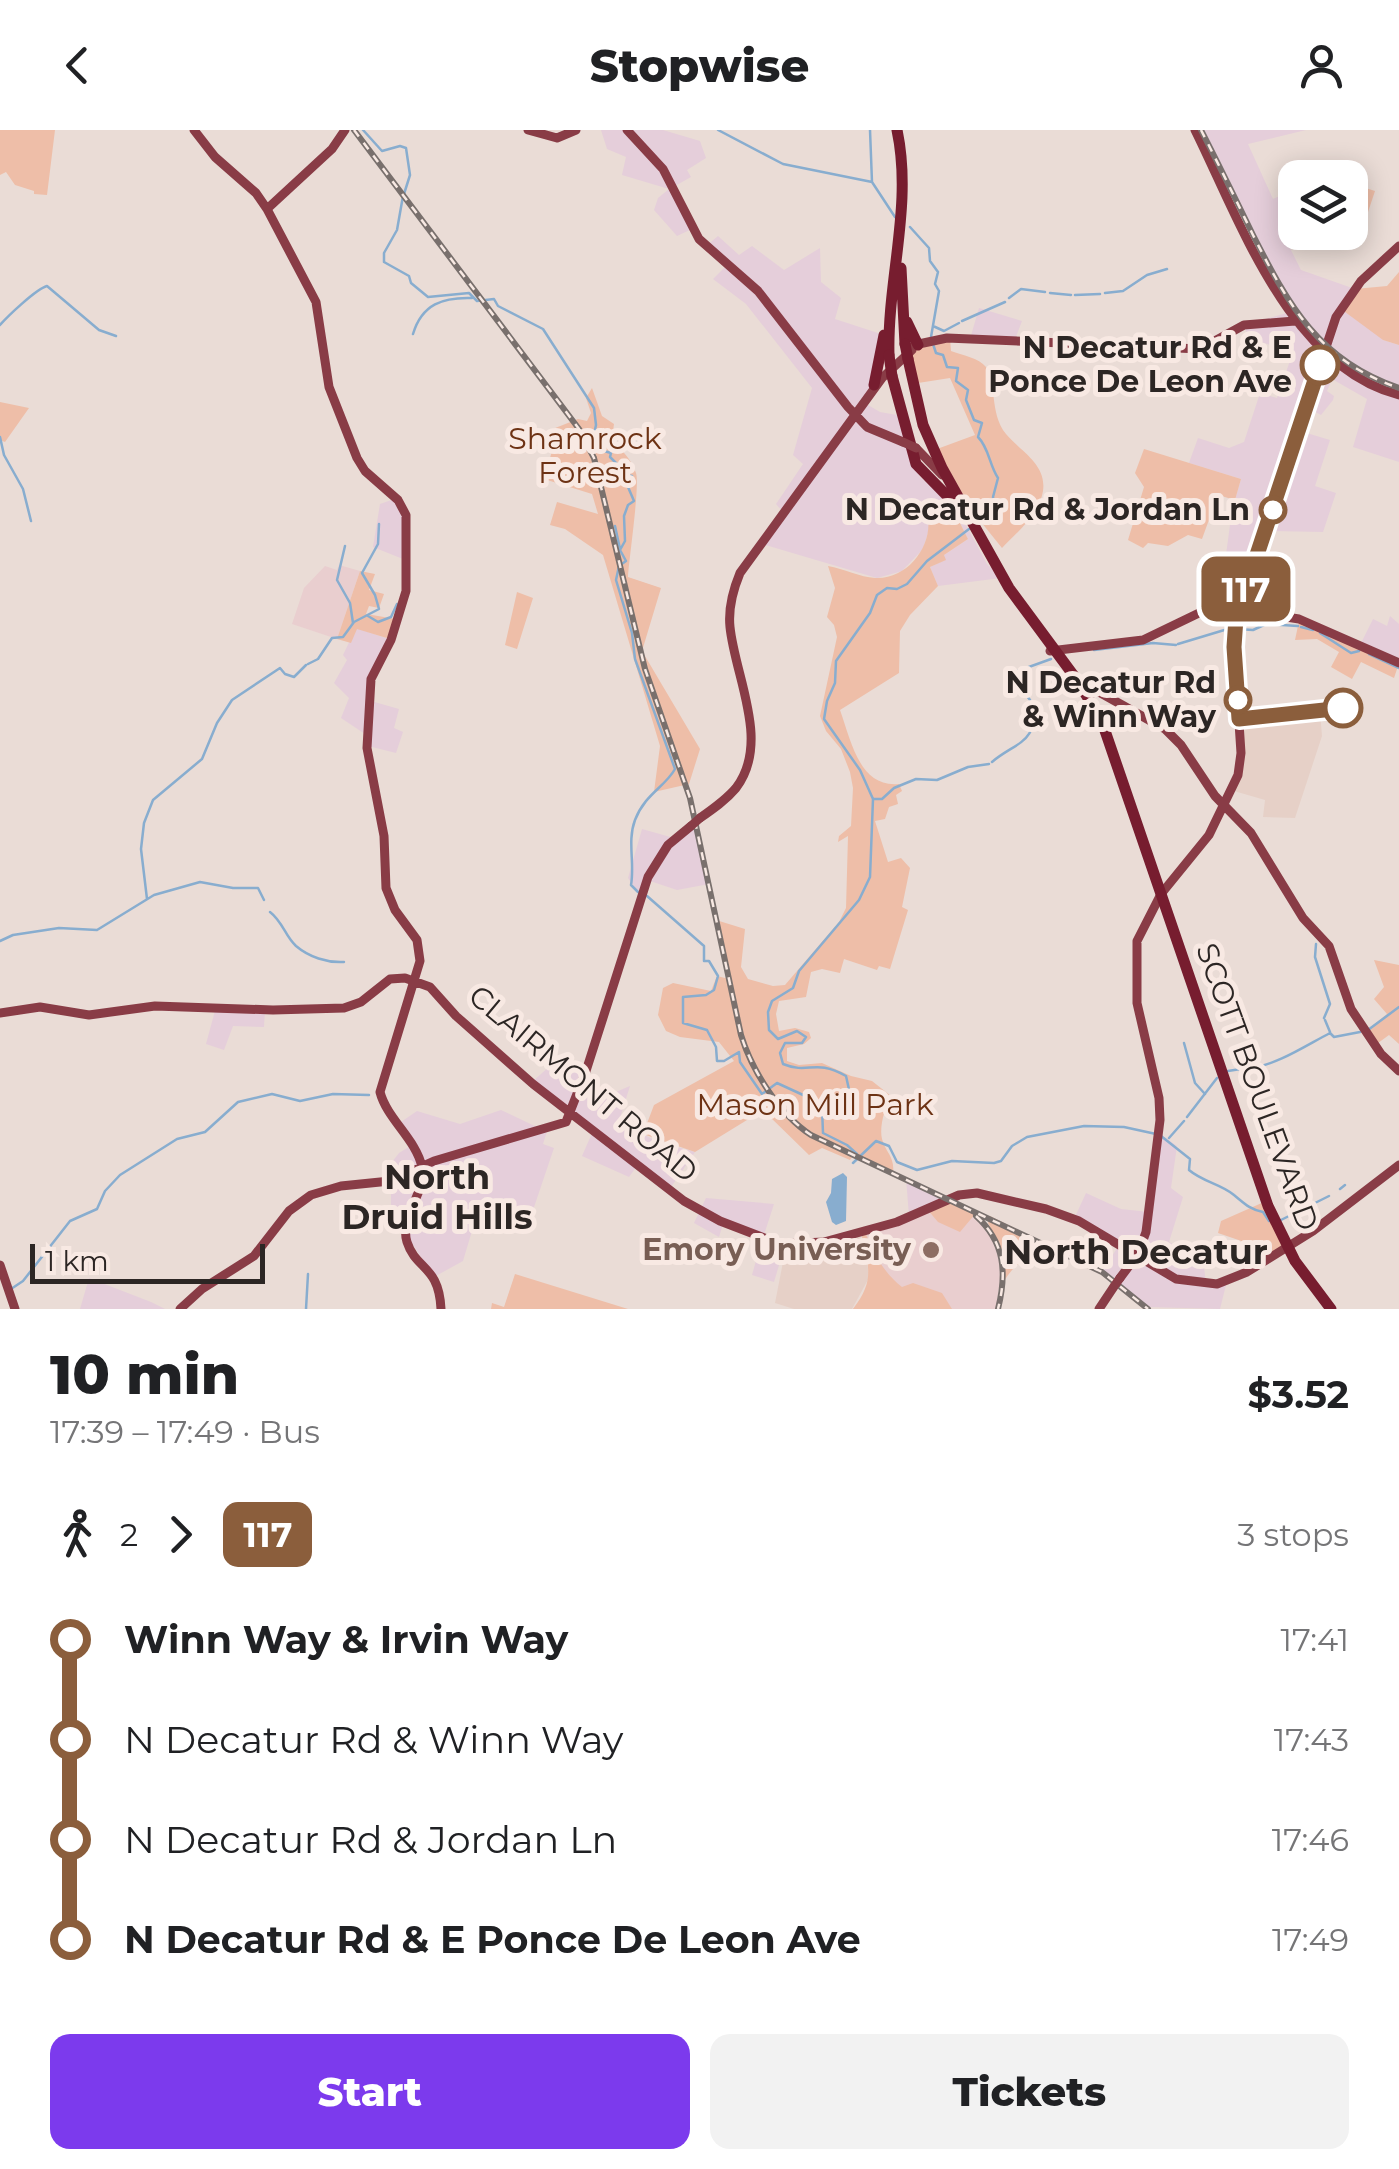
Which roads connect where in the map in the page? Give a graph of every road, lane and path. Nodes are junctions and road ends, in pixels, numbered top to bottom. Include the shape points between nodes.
1 (194, 130) edge
2 (345, 130) edge
3 (528, 130) edge
4 (576, 130) edge
5 (626, 130) edge
6 (900, 130) edge
7 (1195, 130) edge
8 (267, 209) junction
9 (1399, 246) edge
10 (889, 306) junction
11 (1295, 321) junction
12 (921, 341) junction
13 (1324, 352) junction
14 (881, 377) junction
15 (1399, 395) edge
16 (854, 414) junction
17 (931, 462) junction
18 (959, 500) junction
19 (972, 526) junction
20 (1239, 609) junction
21 (1052, 650) junction
22 (1399, 663) edge
23 (1087, 692) junction
24 (1224, 805) junction
25 (1236, 815) junction
26 (1249, 818) dead end
27 (1218, 819) junction
28 (1160, 884) junction
29 (414, 980) junction
30 (0, 1013) edge
31 (1399, 1071) edge
32 (568, 1112) junction
33 (581, 1122) junction
34 (553, 1127) junction
35 (1399, 1165) edge
36 (422, 1171) junction
37 (1140, 1211) dead end
38 (1148, 1221) junction
39 (1110, 1227) dead end
40 (1112, 1240) junction
41 (1287, 1247) junction
42 (1137, 1256) junction
43 (0, 1266) edge
44 (14, 1309) edge
45 (180, 1309) edge
46 (441, 1309) edge
47 (1100, 1309) edge
48 (1331, 1309) edge

1 - 8 main road
2 - 8 main road
3 - 4 main road via 557,138
5 - 16 main road via 663,169 700,239 758,291
6 - 10 highway via 903,187
6 - 12 highway via 909,175 900,286
7 - 11 main road via 1219,189
8 - 29 main road via 316,302 330,387 359,463 398,500 407,519 406,590 370,680 367,707 386,888 419,945
9 - 13 main road via 1348,297
10 - 14 highway
10 - 14 highway, bridge via 889,355
11 - 12 main road via 1244,325 1200,349
11 - 13 main road
12 - 14 main road
12 - 18 highway, bridge via 908,359 923,425
13 - 15 main road
13 - 20 main road
14 - 16 main road
14 - 19 highway via 916,464
16 - 17 main road, bridge via 879,440 898,440
16 - 32 main road via 738,578 730,626 750,754 736,788 652,866
17 - 18 main road
17 - 19 main road
18 - 19 highway
19 - 21 highway
19 - 21 highway via 1006,590
20 - 21 main road via 1199,613 1144,640
20 - 22 main road via 1306,622
20 - 24 main road via 1233,634 1241,761
21 - 23 highway
21 - 23 highway
23 - 24 main road via 1172,735
23 - 28 highway, SCOTT BOULEVARD
24 - 25 main road
24 - 27 main road
25 - 26 main road
25 - 27 main road via 1224,812
25 - 31 main road via 1334,954 1351,1009
27 - 28 main road via 1201,846
28 - 38 main road via 1135,958 1138,1012 1160,1110
28 - 41 highway, SCOTT BOULEVARD
29 - 30 main road via 390,979 344,1008 155,1006 89,1014 40,1007
29 - 32 main road, CLAIRMONT ROAD
29 - 36 main road via 380,1092
32 - 33 main road, CLAIRMONT ROAD
32 - 34 main road via 565,1123
33 - 34 main road
33 - 40 main road, CLAIRMONT ROAD via 696,1208 764,1239 803,1246 977,1192 1053,1211
34 - 36 main road
35 - 41 main road
36 - 45 main road via 390,1182 334,1187 303,1200 253,1257
36 - 46 main road via 406,1237 434,1276
37 - 38 main road
38 - 42 main road
39 - 40 main road
40 - 42 main road
41 - 42 main road via 1226,1282 1200,1284 1176,1280
41 - 48 highway, SCOTT BOULEVARD
42 - 47 main road
43 - 44 main road

